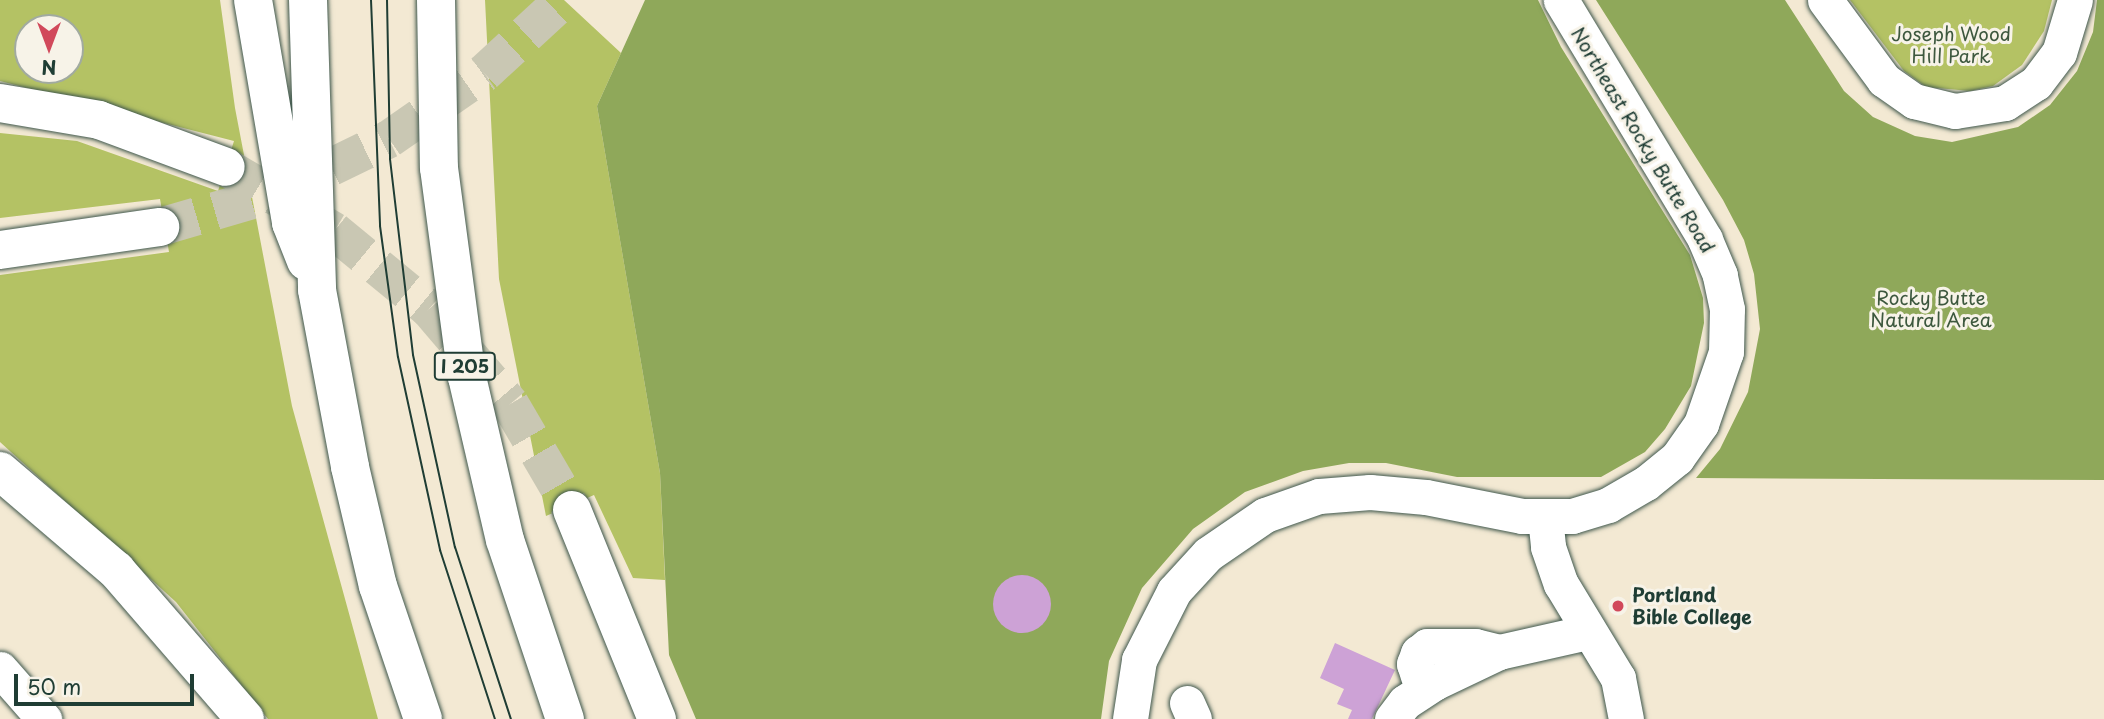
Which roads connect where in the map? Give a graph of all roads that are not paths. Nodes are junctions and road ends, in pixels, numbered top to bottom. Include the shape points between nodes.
1 (253, 0) edge
2 (308, 0) edge
3 (436, 0) edge
4 (1561, 0) edge
5 (1825, 0) edge
6 (2075, 0) edge
7 (0, 103) edge
8 (226, 167) tunnel mouth
9 (160, 227) tunnel mouth
10 (0, 250) edge
11 (317, 290) junction
12 (0, 471) edge
13 (572, 510) tunnel mouth
14 (1545, 517) junction
15 (1588, 632) junction
16 (0, 669) edge
17 (44, 719) edge
18 (245, 719) edge
19 (423, 719) edge
20 (565, 719) edge
21 (657, 719) edge
22 (1130, 719) edge
23 (1392, 719) edge
24 (1626, 719) edge

1 - 11 highway via 291,223
2 - 11 highway
3 - 20 highway, I 205 via 439,168 467,377 505,540
4 - 14 street, Northeast Rocky Butte Road via 1705,239 1725,292 1727,329 1713,398 1677,458 1608,505 1572,516
5 - 6 street via 1884,80 1914,101 1955,111 1997,106 2036,83 2059,53
7 - 8 highway via 120,126
9 - 10 highway
11 - 19 highway via 378,586
12 - 18 highway via 116,570
13 - 21 highway
14 - 15 street via 1548,547 1561,584
14 - 22 street, Northeast Rocky Butte Road via 1370,492 1319,496 1265,515 1208,554 1174,591 1139,660
15 - 23 street via 1499,652 1434,683 1405,702
15 - 24 street via 1618,678
16 - 17 street

